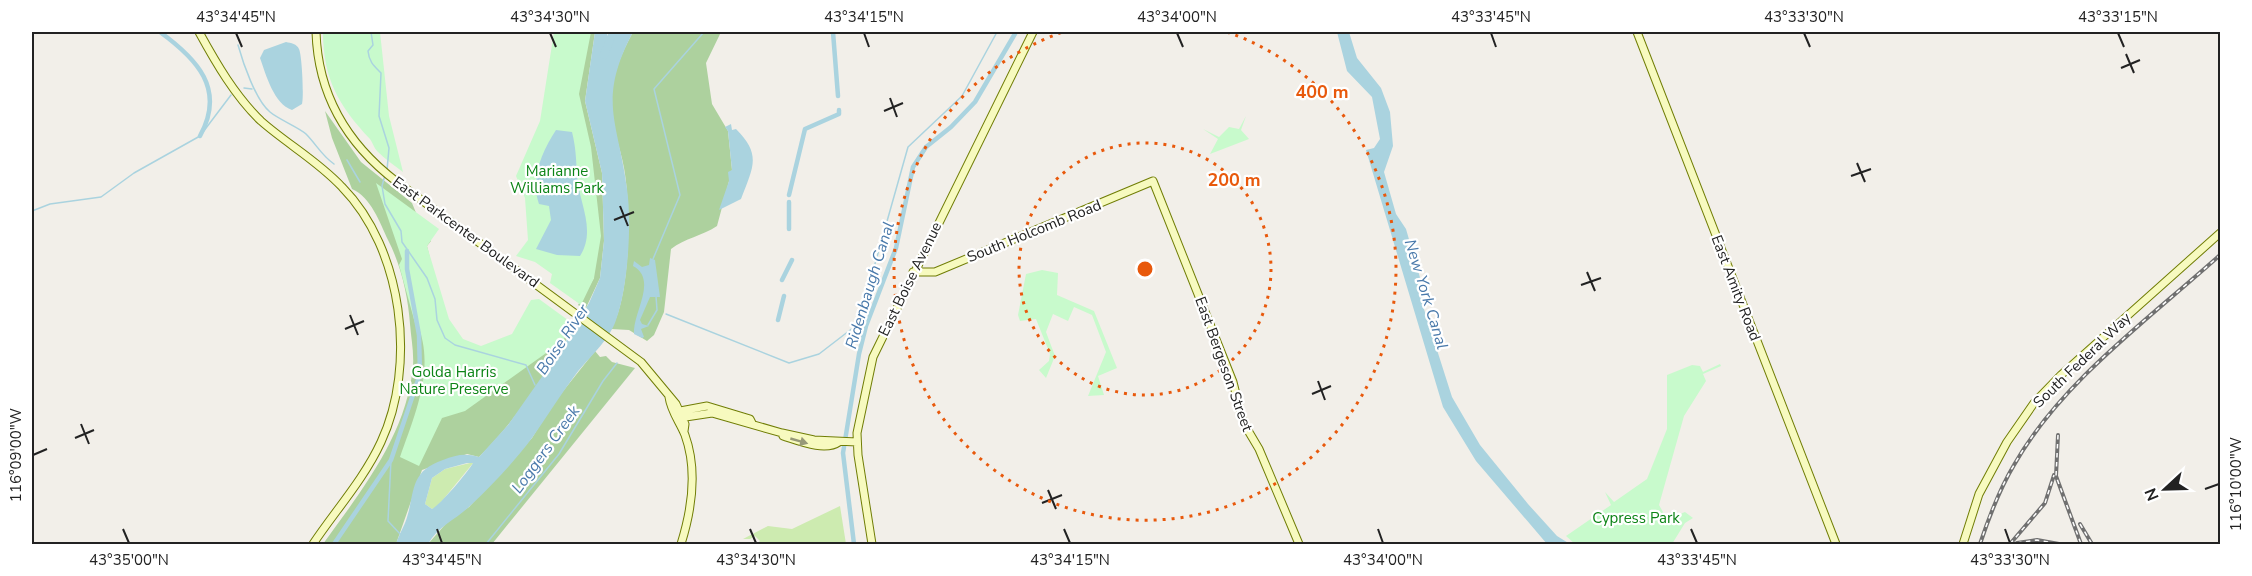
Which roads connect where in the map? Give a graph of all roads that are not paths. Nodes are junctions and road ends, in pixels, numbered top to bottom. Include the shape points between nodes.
1 (199, 32) edge
2 (316, 32) edge
3 (1033, 32) edge
4 (1637, 32) edge
5 (1153, 181) joint
6 (2220, 233) edge
7 (921, 255) junction
8 (913, 272) junction
9 (935, 272) junction
10 (678, 415) junction
11 (857, 442) junction
12 (313, 544) edge
13 (681, 544) edge
14 (872, 544) edge
15 (1299, 544) edge
16 (1836, 544) edge
17 (1963, 544) edge

1 - 12 street via 219,68 262,122 331,176 354,200 378,243 393,286 402,349 392,417 365,469
2 - 10 street, East Parkcenter Boulevard via 319,61 332,106 350,137 375,164 617,342 641,362
3 - 7 street, East Boise Avenue
4 - 16 street, East Amity Road
5 - 9 street, South Holcomb Road
5 - 15 street, East Bergeson Street via 1233,382 1243,422 1259,449
6 - 17 street, South Federal Way via 2034,403 1979,494
7 - 8 street, East Boise Avenue
7 - 9 street via 925,268
8 - 9 street, South Holcomb Road
8 - 11 street, East Boise Avenue via 873,357
10 - 11 street via 707,406 782,433
10 - 13 street, East Parkcenter Boulevard via 690,456 693,490
11 - 14 street, East Boise Avenue

